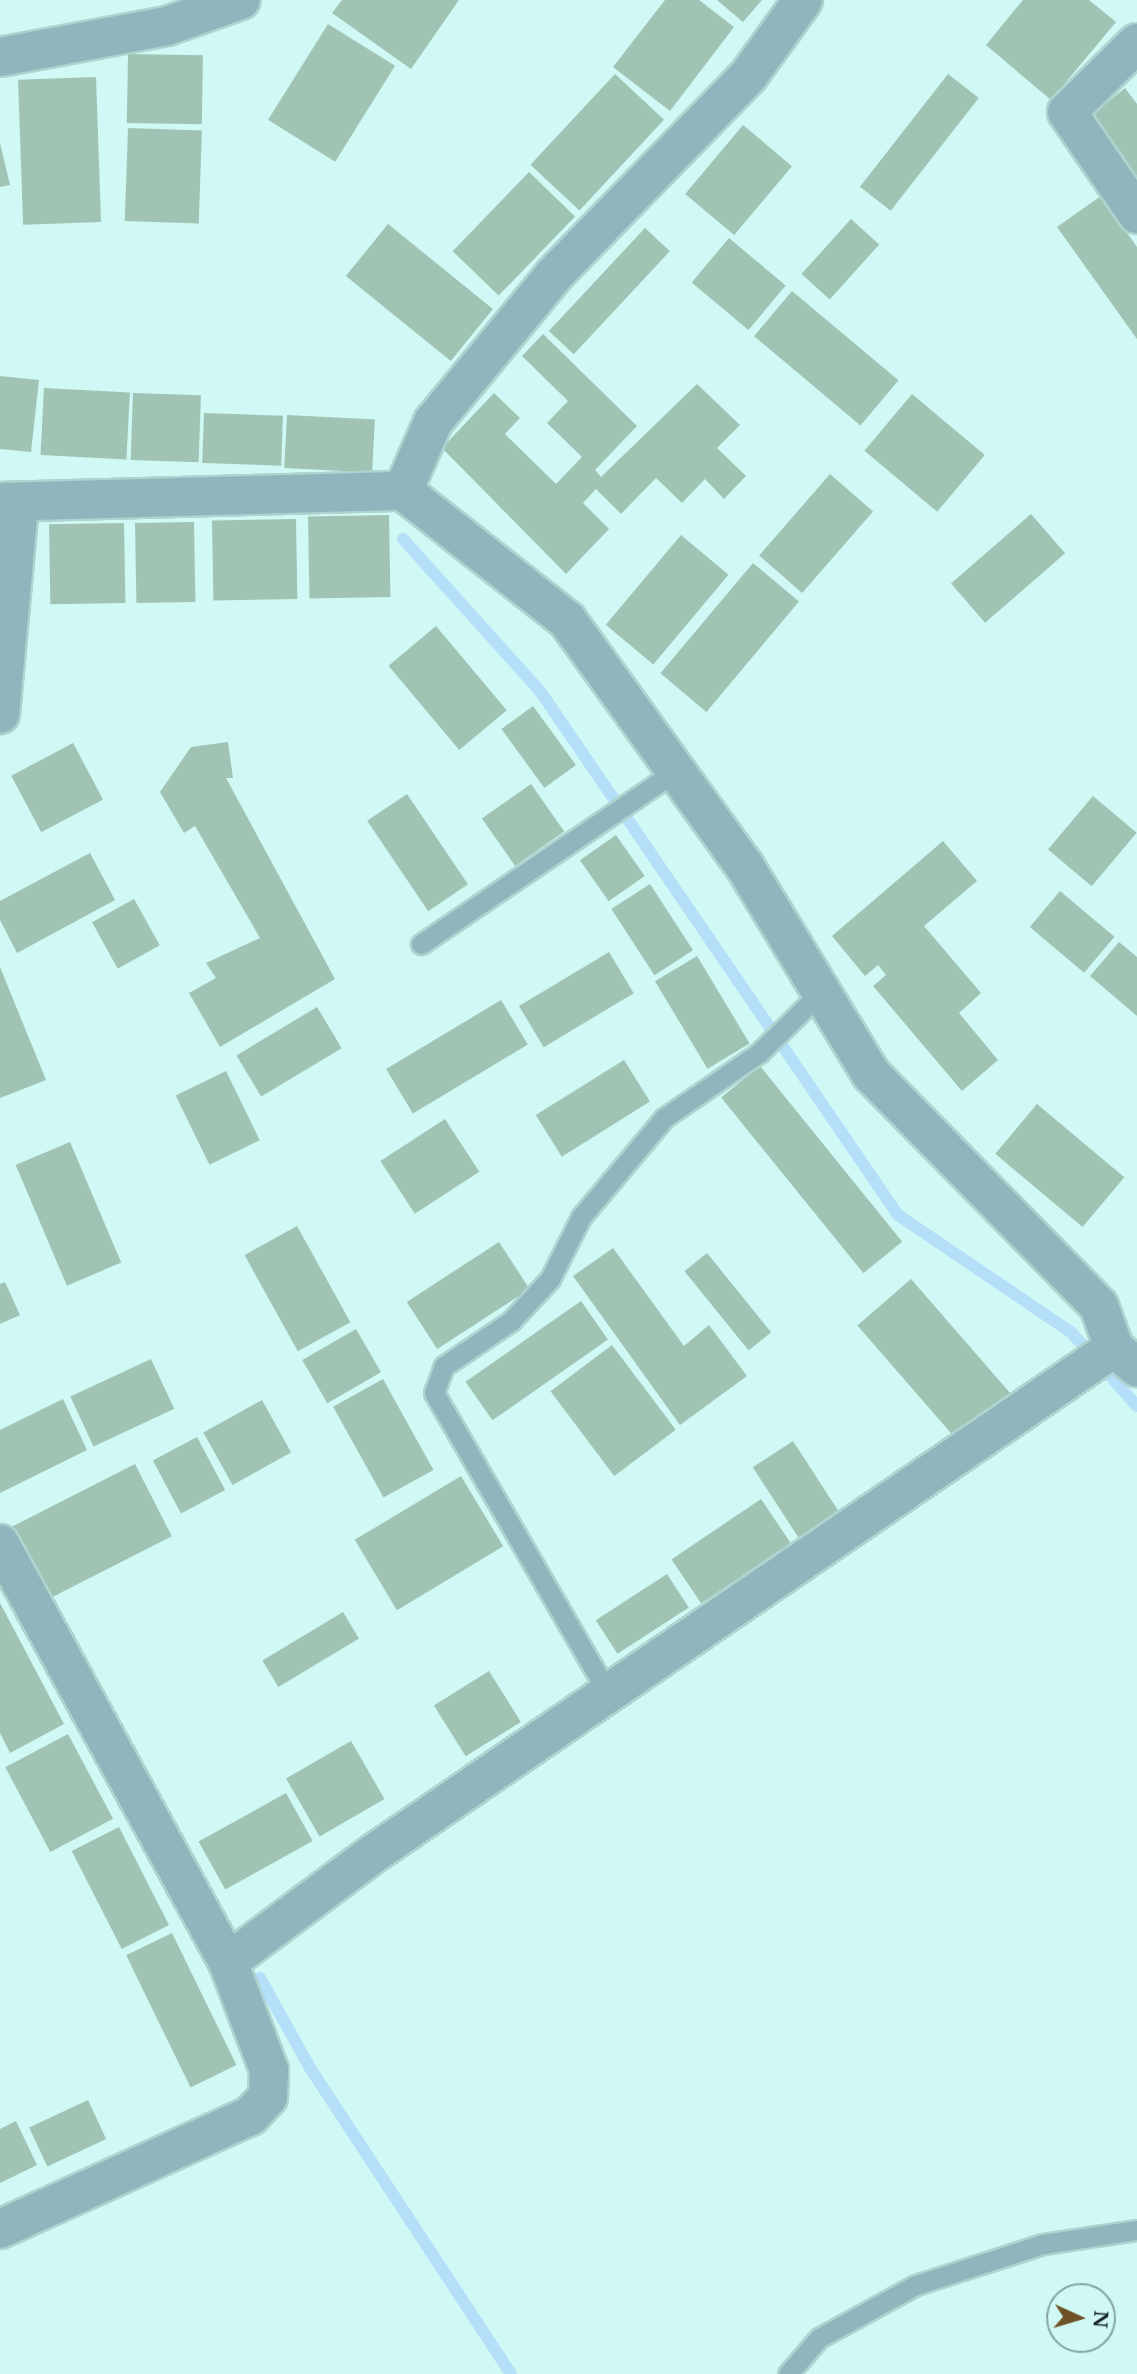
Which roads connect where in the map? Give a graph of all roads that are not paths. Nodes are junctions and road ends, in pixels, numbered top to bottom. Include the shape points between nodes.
1 (241, 0) edge
2 (803, 0) edge
3 (1137, 43) edge
4 (0, 57) edge
5 (1137, 214) edge
6 (402, 491) junction
7 (9, 504) edge
8 (0, 715) edge
9 (676, 771) junction
10 (421, 944) dead end
11 (821, 992) junction
12 (1126, 1357) edge
13 (0, 1544) edge
14 (608, 1693) junction
15 (228, 1962) junction
16 (0, 2229) edge
17 (1137, 2230) edge
18 (788, 2374) edge

1 - 4 street via 167,26
2 - 6 street via 749,75 554,275 433,422
3 - 5 street via 1067,112
6 - 7 street
6 - 9 street via 567,620
7 - 8 street
9 - 10 lane
9 - 11 street via 744,865
11 - 12 street via 871,1074 1099,1306
11 - 14 lane via 769,1042 664,1118 581,1217 550,1279 511,1321 444,1366 434,1393
12 - 14 street via 1081,1370
13 - 15 street
14 - 15 street
15 - 16 street via 270,2070 268,2097 250,2116
17 - 18 lane via 1043,2244 916,2285 818,2338

